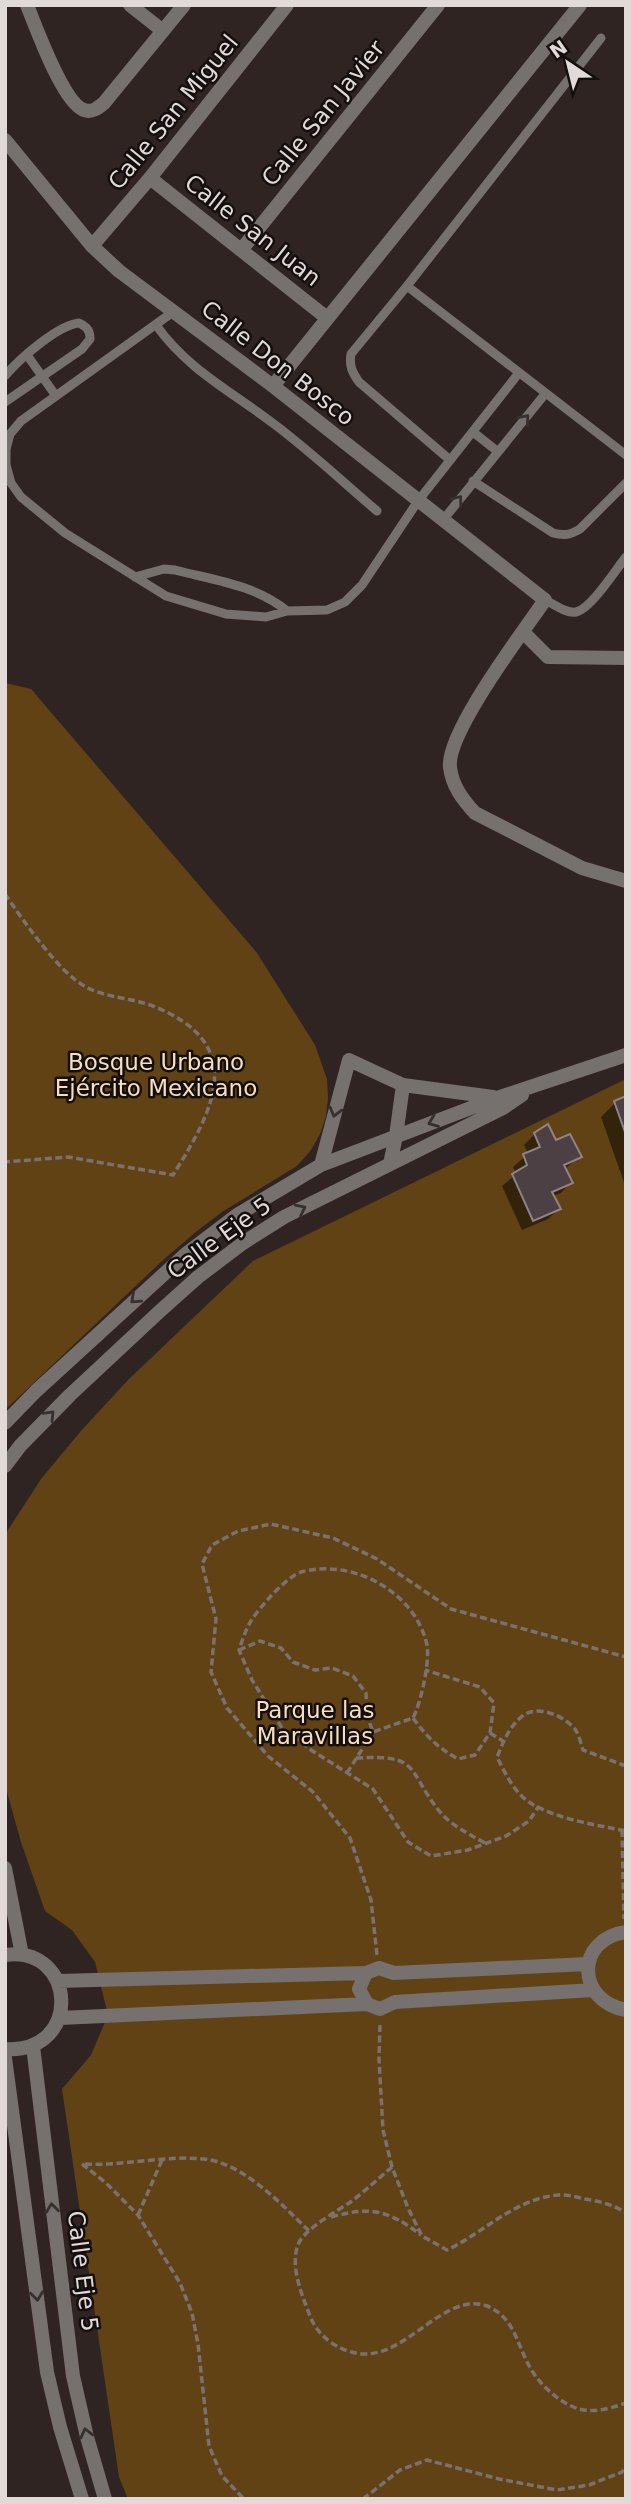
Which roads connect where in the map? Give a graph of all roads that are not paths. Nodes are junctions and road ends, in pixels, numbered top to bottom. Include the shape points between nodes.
1 (27, 5) edge
2 (130, 5) edge
3 (184, 5) edge
4 (287, 5) edge
5 (439, 5) edge
6 (580, 5) edge
7 (163, 31) junction
8 (601, 38) dead end
9 (5, 140) edge
10 (150, 178) junction
11 (92, 246) junction
12 (242, 249) junction
13 (407, 286) junction
14 (173, 312) junction
15 (327, 318) junction
16 (156, 325) junction
17 (27, 355) junction
18 (518, 374) junction
19 (5, 376) edge
20 (42, 376) junction
21 (273, 386) junction
22 (545, 394) junction
23 (56, 396) junction
24 (5, 402) edge
25 (473, 432) junction
26 (497, 451) junction
27 (626, 455) edge
28 (450, 460) junction
29 (473, 481) junction
30 (626, 483) edge
31 (418, 501) junction
32 (377, 511) dead end
33 (443, 520) junction
34 (626, 557) edge
35 (135, 577) junction
36 (545, 600) junction
37 (287, 611) junction
38 (523, 632) junction
39 (626, 658) edge
40 (626, 881) edge
41 (626, 1055) edge
42 (402, 1086) junction
43 (500, 1103) junction
44 (397, 1136) junction
45 (390, 1164) junction
46 (321, 1165) junction
47 (5, 1423) edge
48 (6, 1463) edge
49 (5, 1868) edge
50 (625, 1932) edge
51 (5, 1955) edge
52 (22, 1955) junction
53 (588, 1964) junction
54 (372, 1970) junction
55 (394, 1973) junction
56 (58, 1982) junction
57 (593, 1990) junction
58 (396, 2002) junction
59 (374, 2006) junction
60 (626, 2010) edge
61 (60, 2018) junction
62 (33, 2046) junction
63 (5, 2049) edge
64 (5, 2058) edge
65 (82, 2499) edge
66 (105, 2499) edge

1 - 7 street via 60,83 82,110 97,109 104,103
2 - 7 street
3 - 7 street
4 - 10 street, Calle San Miguel
5 - 12 street, Calle San Javier
6 - 15 street
8 - 13 lane
9 - 11 street, Calle Don Bosco
10 - 11 street, Calle San Miguel
10 - 12 street, Calle San Juan
11 - 14 street, Calle Don Bosco
12 - 15 street, Calle San Juan
13 - 18 lane
13 - 28 lane via 352,354 350,364 359,382
14 - 16 lane
14 - 21 street, Calle Don Bosco
15 - 21 street
16 - 23 lane
16 - 32 lane via 196,369 275,424
17 - 19 lane
17 - 20 lane
17 - 20 lane via 71,324 86,327 90,340 82,349
18 - 22 lane
18 - 25 lane
20 - 23 lane
20 - 24 lane
21 - 31 street, Calle Don Bosco
26 -> 22 lane
22 - 27 lane
23 - 35 lane via 20,421 10,434 6,465 11,483 65,533
25 - 26 lane
25 - 28 lane
26 - 29 lane
28 - 31 lane
29 - 30 lane via 562,536 580,529
33 -> 29 lane
31 - 33 street, Calle Don Bosco
31 - 37 lane via 362,585 345,602 327,610
33 - 36 street, Calle Don Bosco
34 - 36 lane via 588,606 578,612
35 - 37 lane via 166,596 226,614 266,617
35 - 37 lane via 176,570 248,589
36 - 38 street
38 - 39 street via 548,657
38 - 40 street via 456,736 450,766 454,783 475,813 582,868
41 - 43 street
42 - 43 street
42 - 44 street
42 -> 46 street via 349,1060
43 -> 44 street, Calle Eje 5
43 - 45 street, Calle Eje 5
44 - 45 street
44 - 46 street, Calle Eje 5
48 -> 45 street, Calle Eje 5 via 70,1395 198,1277 284,1217
46 -> 47 street, Calle Eje 5 via 236,1215 187,1253
49 - 52 street
50 - 53 street via 601,1941
51 - 52 street
52 - 56 street via 49,1969
53 - 55 street
53 - 57 street
54 - 55 street
54 - 56 street
54 - 59 street via 359,1989
55 - 58 street via 400,1987
56 - 61 street
57 - 58 street
57 - 60 street via 601,2001
58 - 59 street
59 - 61 street
61 - 62 street
62 - 63 street
66 -> 62 street, Calle Eje 5 via 73,2376
64 -> 65 street via 47,2372

